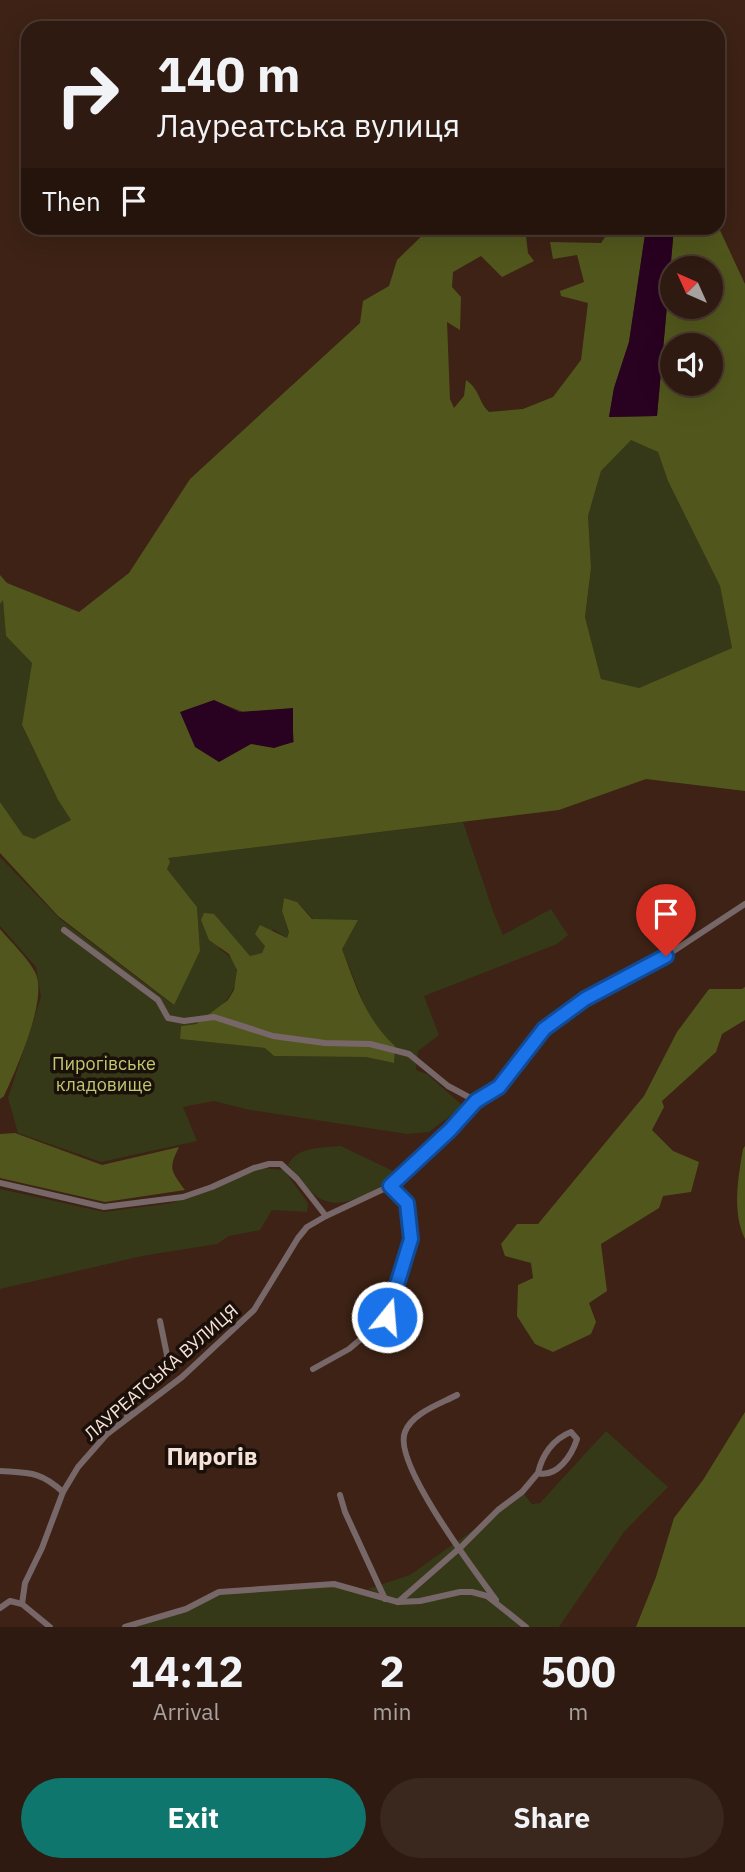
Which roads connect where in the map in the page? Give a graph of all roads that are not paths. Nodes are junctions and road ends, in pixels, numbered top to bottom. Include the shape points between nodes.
1 (745, 904) edge
2 (64, 930) dead end
3 (476, 1101) junction
4 (0, 1183) edge
5 (390, 1186) junction
6 (326, 1216) junction
7 (160, 1321) dead end
8 (313, 1369) dead end
9 (457, 1395) dead end
10 (127, 1418) junction
11 (0, 1471) edge
12 (538, 1473) junction
13 (63, 1492) junction
14 (341, 1495) dead end
15 (457, 1548) junction
16 (385, 1599) junction
17 (398, 1602) junction
18 (22, 1604) junction
19 (501, 1606) junction
20 (0, 1608) edge
21 (50, 1627) edge
22 (125, 1627) edge
23 (526, 1627) edge

1 - 3 street, ЛАУРЕАТСЬКА ВУЛИЦЯ via 666,956 564,1013 544,1029 499,1087
2 - 3 street via 158,1000 168,1018 214,1017 273,1036 370,1044 409,1054 448,1086
3 - 5 street, ЛАУРЕАТСЬКА ВУЛИЦЯ
4 - 6 street via 104,1207 183,1197 254,1168 281,1164
5 - 6 street, ЛАУРЕАТСЬКА ВУЛИЦЯ
5 - 8 street via 407,1203 411,1239 387,1317 349,1349
6 - 10 street, ЛАУРЕАТСЬКА ВУЛИЦЯ via 298,1238 254,1310 182,1377
7 - 10 street via 167,1356 164,1376 133,1401
9 - 15 street via 413,1419 404,1433 410,1467
10 - 13 street, ЛАУРЕАТСЬКА ВУЛИЦЯ via 85,1459
11 - 13 street via 36,1473
12 - 12 street via 554,1472 573,1451 577,1438 570,1432 560,1436 541,1459
12 - 15 street via 523,1492
13 - 18 street, ЛАУРЕАТСЬКА ВУЛИЦЯ via 25,1583
14 - 16 street
15 - 17 street
15 - 19 street
16 - 17 street
16 - 22 street via 334,1584 219,1592 186,1609
17 - 19 street via 472,1592
18 - 20 street via 10,1601
18 - 21 street
19 - 23 street

